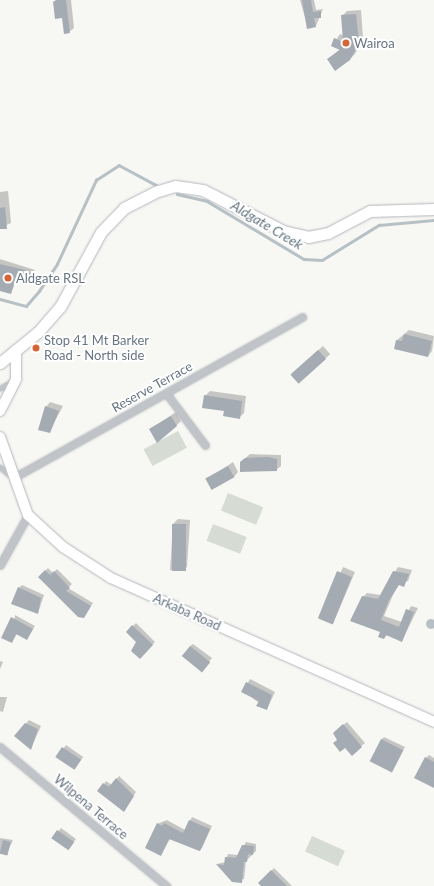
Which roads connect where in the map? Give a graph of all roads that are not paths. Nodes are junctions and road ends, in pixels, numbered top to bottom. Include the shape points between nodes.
1 (434, 209) edge
2 (302, 317) dead end
3 (16, 350) junction
4 (0, 363) edge
5 (16, 379) junction
6 (0, 389) edge
7 (166, 393) junction
8 (0, 411) edge
9 (0, 437) edge
10 (205, 445) dead end
11 (0, 467) edge
12 (13, 478) junction
13 (28, 515) junction
14 (0, 565) edge
15 (434, 722) edge
16 (0, 747) edge
17 (166, 886) edge

1 - 3 main road via 370,211 328,233 308,237 283,231 219,195 184,186 167,187 124,208 101,232 60,307
2 - 7 street, Reserve Terrace
3 - 4 main road
3 - 5 street
5 - 6 lane
5 - 8 street
7 - 10 street
7 - 12 street, Reserve Terrace
9 - 12 street, Arkaba Road
11 - 12 lane
12 - 13 street, Arkaba Road
13 - 14 street
13 - 15 street, Arkaba Road via 63,547 111,578
16 - 17 street, Wilpena Terrace

